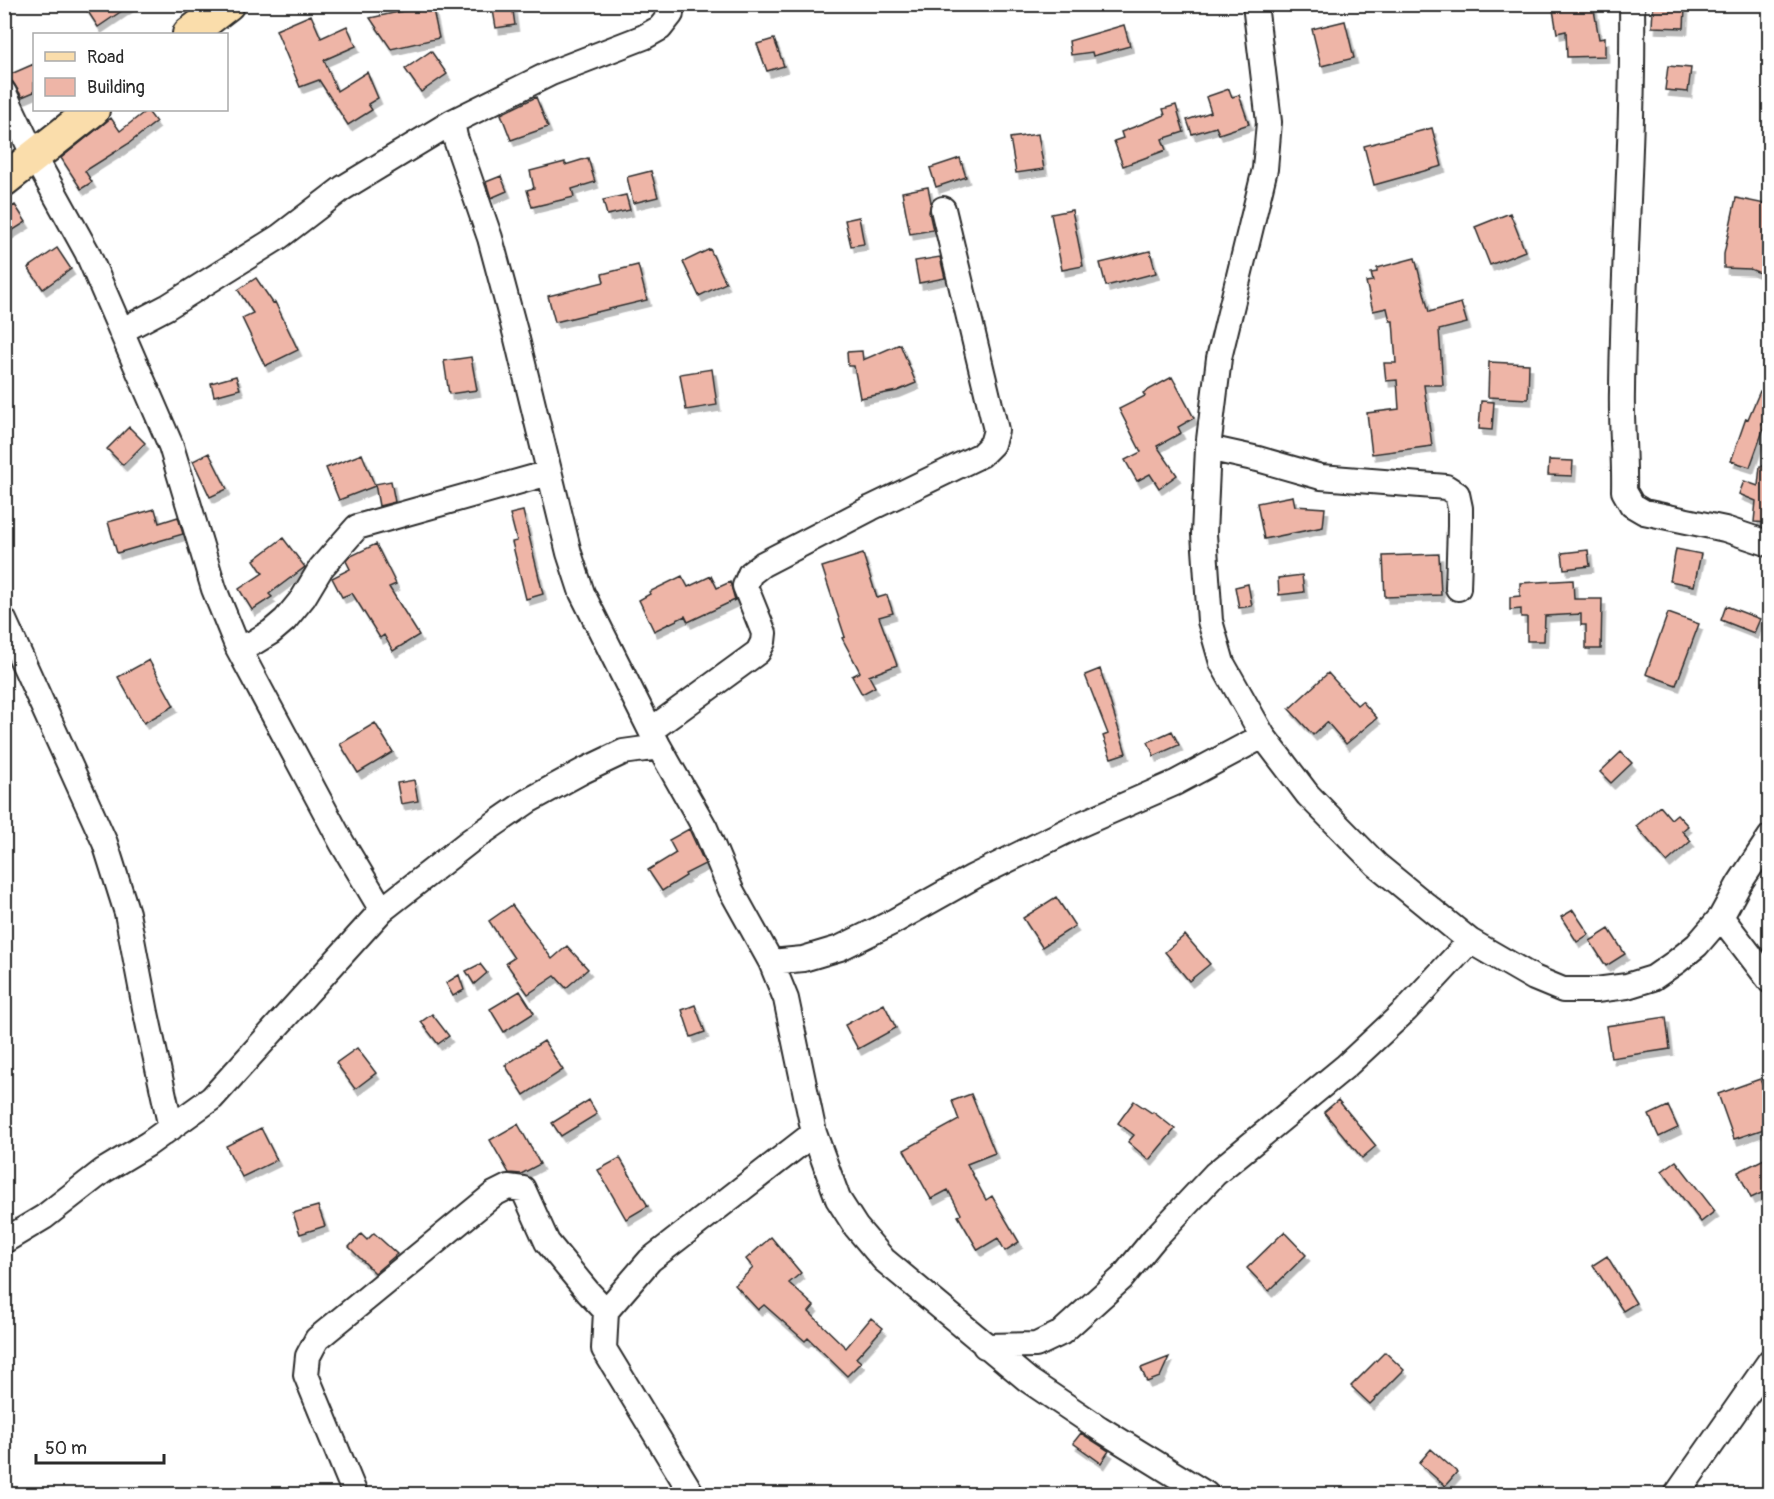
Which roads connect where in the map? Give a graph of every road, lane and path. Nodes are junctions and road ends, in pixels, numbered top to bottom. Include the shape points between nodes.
1 (228, 4) edge
2 (671, 4) edge
3 (1255, 4) edge
4 (1632, 4) edge
5 (190, 33) edge
6 (4, 93) edge
7 (92, 111) edge
8 (452, 122) junction
9 (34, 156) junction
10 (4, 180) edge
11 (943, 209) dead end
12 (121, 331) junction
13 (1208, 448) junction
14 (549, 473) junction
15 (1770, 544) edge
16 (1458, 588) dead end
17 (4, 620) edge
18 (238, 648) junction
19 (1263, 736) junction
20 (655, 738) junction
21 (1770, 837) edge
22 (382, 910) junction
23 (1721, 917) junction
24 (1470, 941) junction
25 (771, 962) junction
26 (1770, 981) edge
27 (171, 1128) junction
28 (814, 1133) junction
29 (4, 1241) edge
30 (606, 1311) junction
31 (986, 1346) junction
32 (1770, 1361) edge
33 (356, 1494) edge
34 (692, 1494) edge
35 (1206, 1494) edge
36 (1677, 1494) edge

1 - 5 main road
2 - 8 street via 671,14 660,28 644,37 551,73
3 - 13 street via 1269,122 1265,169 1219,358
4 - 15 street via 1622,393 1624,491 1632,506 1644,512 1725,529
6 - 9 street
7 - 9 main road
8 - 12 street via 343,188 262,248
8 - 14 street via 493,249
9 - 10 main road
9 - 12 street via 87,252
11 - 20 street via 996,430 992,444 981,455 870,508 750,574 745,586 764,642 758,652
12 - 18 street via 171,446 214,589
13 - 16 street via 1321,477 1446,487 1456,494 1460,508
13 - 19 street via 1204,534 1210,621 1222,663
14 - 18 street via 357,527 321,568 285,620 271,632
14 - 20 street via 582,593
17 - 27 street via 105,843 127,913
18 - 22 street
19 - 24 street via 1337,826 1377,865
19 - 25 street via 1175,783 973,877 840,948 803,959
20 - 22 street via 528,801
20 - 25 street via 705,828 731,890
21 - 23 street
22 - 27 street via 212,1098
23 - 24 street via 1698,945 1653,978 1596,990 1563,990
23 - 26 street
24 - 31 street via 1406,1010 1346,1066 1215,1174 1122,1278 1060,1333 1025,1346
25 - 28 street via 786,999
27 - 29 street
28 - 30 street via 650,1260
28 - 31 street via 838,1199 855,1227 884,1260
30 - 33 street via 547,1242 523,1189 508,1187 494,1194 317,1339 308,1356 306,1375
30 - 34 street via 604,1349
31 - 35 street via 1081,1416
32 - 36 street

